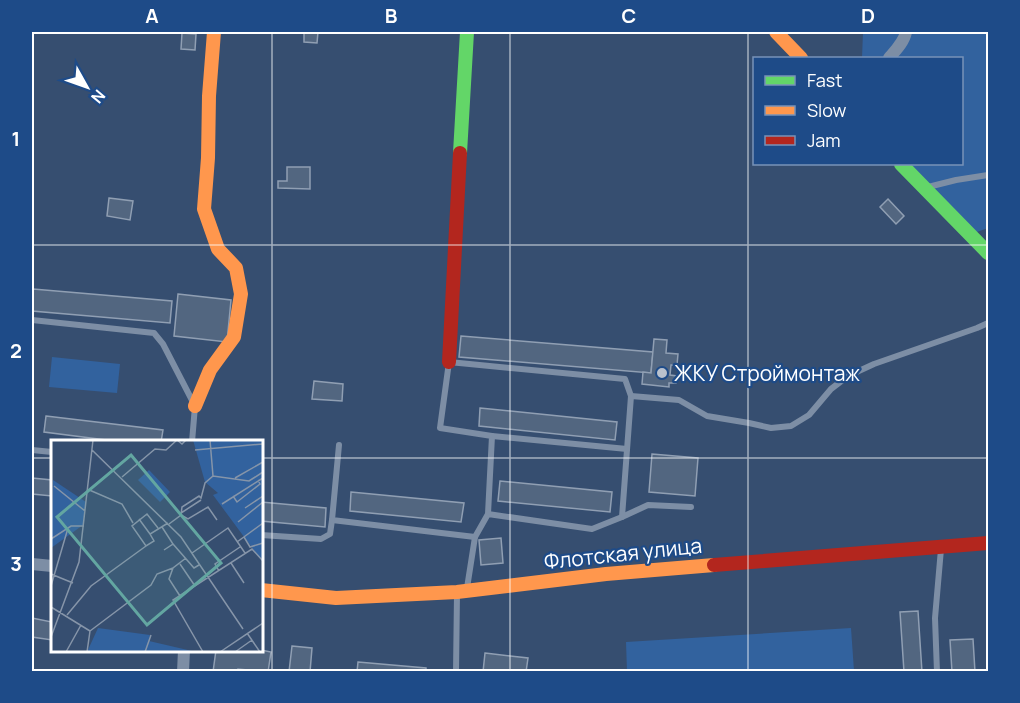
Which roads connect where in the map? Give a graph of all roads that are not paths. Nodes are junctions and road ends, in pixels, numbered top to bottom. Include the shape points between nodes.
1 (213, 32) edge
2 (467, 32) edge
3 (776, 32) edge
4 (906, 32) edge
5 (800, 57) edge
6 (890, 57) edge
7 (902, 165) edge
8 (988, 175) edge
9 (924, 188) junction
10 (988, 253) edge
11 (32, 320) edge
12 (988, 323) edge
13 (448, 362) junction
14 (631, 396) junction
15 (195, 406) junction
16 (492, 436) junction
17 (192, 440) edge
18 (339, 445) dead end
19 (627, 449) junction
20 (32, 450) edge
21 (51, 452) edge
22 (692, 507) dead end
23 (488, 514) junction
24 (622, 517) junction
25 (332, 520) junction
26 (262, 535) edge
27 (475, 537) junction
28 (988, 543) edge
29 (941, 547) junction
30 (32, 564) edge
31 (51, 566) edge
32 (262, 590) edge
33 (461, 592) junction
34 (184, 652) edge
35 (183, 672) edge
36 (456, 672) edge
37 (938, 672) edge

1 - 15 street via 204,210 218,249 236,268 241,294 234,337 210,370
2 - 13 street
3 - 5 street
4 - 6 street
7 - 9 street
8 - 9 lane
9 - 10 street
11 - 15 lane via 154,333
12 - 14 lane via 848,376 791,426 771,428 707,416 679,400
13 - 14 lane via 625,379
13 - 16 lane via 440,429
14 - 19 lane
15 - 17 lane
16 - 19 lane
16 - 23 lane
18 - 25 lane
19 - 24 lane
20 - 21 lane
22 - 24 lane via 648,506
23 - 24 lane via 592,529
23 - 27 lane
25 - 26 lane via 330,534 321,539
25 - 27 lane
27 - 33 lane
28 - 29 street, Флотская улица
29 - 33 street, Флотская улица via 606,574
29 - 37 lane via 935,618
30 - 31 street
32 - 33 street, Флотская улица via 336,598
33 - 36 lane
34 - 35 street

